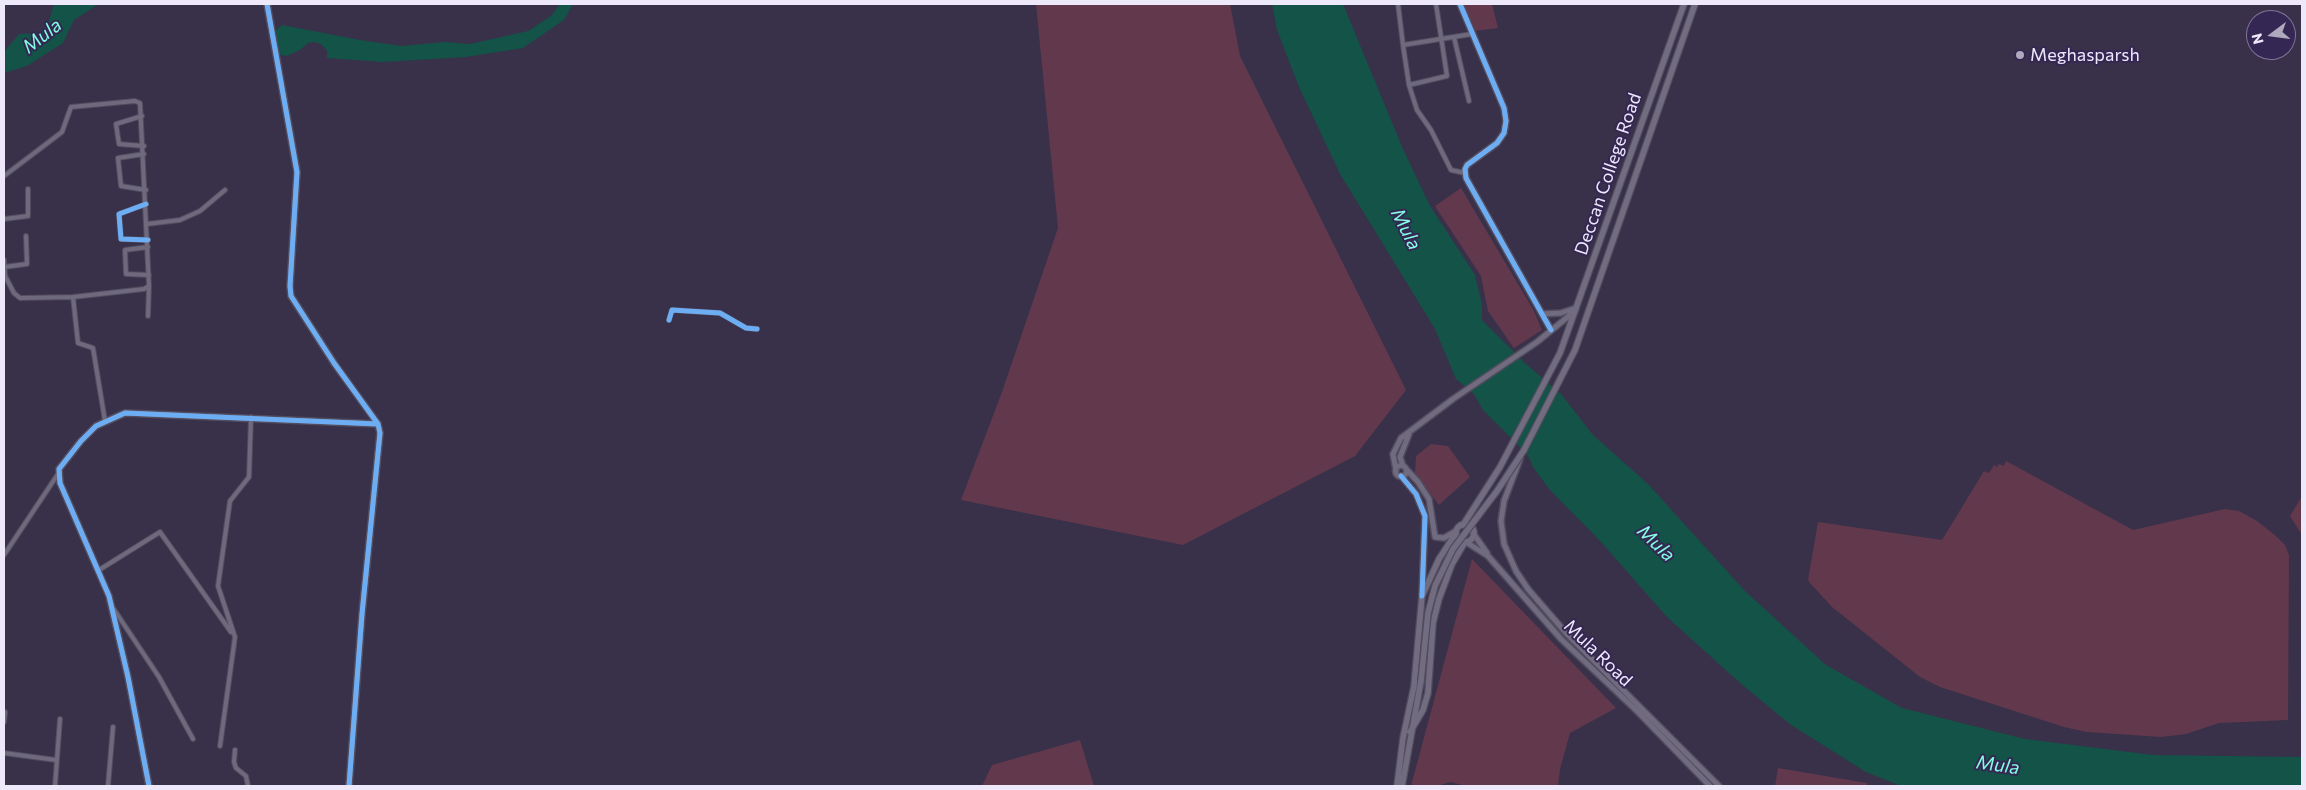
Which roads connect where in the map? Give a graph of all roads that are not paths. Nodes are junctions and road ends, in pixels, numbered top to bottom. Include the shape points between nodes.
1 (267, 4) edge
2 (1398, 4) edge
3 (1436, 4) edge
4 (1460, 4) edge
5 (1684, 4) edge
6 (1695, 4) edge
7 (1472, 34) junction
8 (1454, 37) junction
9 (1441, 39) junction
10 (1403, 45) junction
11 (1409, 85) junction
12 (1469, 100) dead end
13 (142, 116) junction
14 (144, 146) junction
15 (144, 154) junction
16 (1465, 173) junction
17 (4, 176) edge
18 (28, 189) dead end
19 (146, 190) junction
20 (225, 190) dead end
21 (146, 204) junction
22 (4, 219) edge
23 (147, 224) junction
24 (26, 236) dead end
25 (148, 240) junction
26 (148, 247) junction
27 (4, 260) edge
28 (4, 267) edge
29 (149, 274) junction
30 (148, 286) junction
31 (73, 296) junction
32 (1576, 309) junction
33 (1560, 313) junction
34 (1542, 314) junction
35 (148, 316) dead end
36 (669, 320) dead end
37 (1564, 320) junction
38 (757, 329) dead end
39 (1551, 330) junction
40 (251, 417) junction
41 (106, 422) junction
42 (378, 424) junction
43 (1410, 431) junction
44 (1524, 450) junction
45 (1405, 468) junction
46 (1396, 470) junction
47 (58, 474) junction
48 (1401, 476) junction
49 (1463, 525) junction
50 (1456, 532) junction
51 (1473, 533) junction
52 (1466, 542) junction
53 (4, 555) edge
54 (1488, 556) junction
55 (99, 570) junction
56 (1422, 596) junction
57 (110, 604) junction
58 (235, 637) junction
59 (1573, 643) junction
60 (5, 712) edge
61 (60, 719) dead end
62 (4, 722) edge
63 (114, 727) dead end
64 (1410, 732) junction
65 (193, 739) dead end
66 (220, 746) dead end
67 (235, 750) dead end
68 (4, 753) edge
69 (56, 760) junction
70 (1702, 774) junction
71 (55, 786) edge
72 (108, 786) edge
73 (149, 786) edge
74 (248, 786) edge
75 (349, 786) edge
76 (1397, 786) edge
77 (1402, 786) edge
78 (1710, 786) edge
79 (1719, 786) edge

1 - 42 street via 297,172 291,296
2 - 10 street
3 - 9 street
4 - 7 street
5 - 32 main road, Deccan College Road
6 - 44 main road, Deccan College Road via 1575,350
7 - 8 street
7 - 16 street via 1504,108 1506,121 1504,133 1497,143 1468,166
8 - 9 street
8 - 12 street
9 - 10 street
9 - 11 street via 1446,76
10 - 11 street
11 - 16 street via 1417,110 1431,130 1448,166 1454,172
13 - 14 street
13 - 14 street via 116,124 119,144
13 - 17 street via 140,103 135,101 71,107 62,132
14 - 15 street
15 - 19 street
15 - 19 street via 118,158 121,186
16 - 34 street via 1468,185
18 - 22 street via 28,216
19 - 21 street
20 - 23 street via 200,211 180,220
21 - 23 street
21 - 25 street via 119,214 121,239
23 - 25 street
24 - 28 street via 27,264
25 - 26 street
26 - 29 street
26 - 29 street via 125,250 126,274
27 - 28 street
28 - 31 street via 8,284 20,298
29 - 30 street
30 - 31 street
30 - 35 street
31 - 41 street via 78,343 93,348
32 - 33 street
32 - 37 street
32 - 49 main road, Deccan College Road via 1560,353 1500,468
33 - 34 street
33 - 37 street
34 - 39 street
36 - 38 street via 672,310 720,313 746,328
37 - 39 street
39 - 43 street
40 - 41 street via 125,413
40 - 42 street
40 - 58 street via 249,477 230,501 218,586
41 - 47 street via 96,426 80,441
42 - 75 street via 380,434
43 - 45 street via 1400,456
43 - 46 street via 1395,447 1393,460
44 - 59 street, bridge via 1504,501 1502,535 1520,579
44 - 64 main road, Deccan College Road, bridge via 1453,549 1435,586
45 - 46 street via 1399,466
45 - 48 street via 1405,475
45 - 50 street via 1429,499 1435,537 1444,538
46 - 48 street
47 - 53 street
47 - 55 street
48 - 56 street via 1416,494 1425,516
49 - 50 main road
49 - 51 main road via 1470,526
50 - 52 main road via 1458,540
50 - 56 main road via 1436,564
51 - 52 main road via 1471,540
51 - 54 street
52 - 54 street, Mula Road
52 - 64 main road via 1452,564 1439,598 1433,624 1428,693 1423,710
54 - 59 street, Mula Road
55 - 57 street
55 - 58 street via 160,532
56 - 76 main road via 1414,686
57 - 65 street via 159,676
57 - 73 street
58 - 66 street
59 - 70 street, Mula Road
60 - 62 street
61 - 69 street
63 - 72 street
64 - 77 main road, Deccan College Road
67 - 74 street via 236,768 246,776
68 - 69 street
69 - 71 street
70 - 78 street, Mula Road
70 - 79 street, Mula Road

